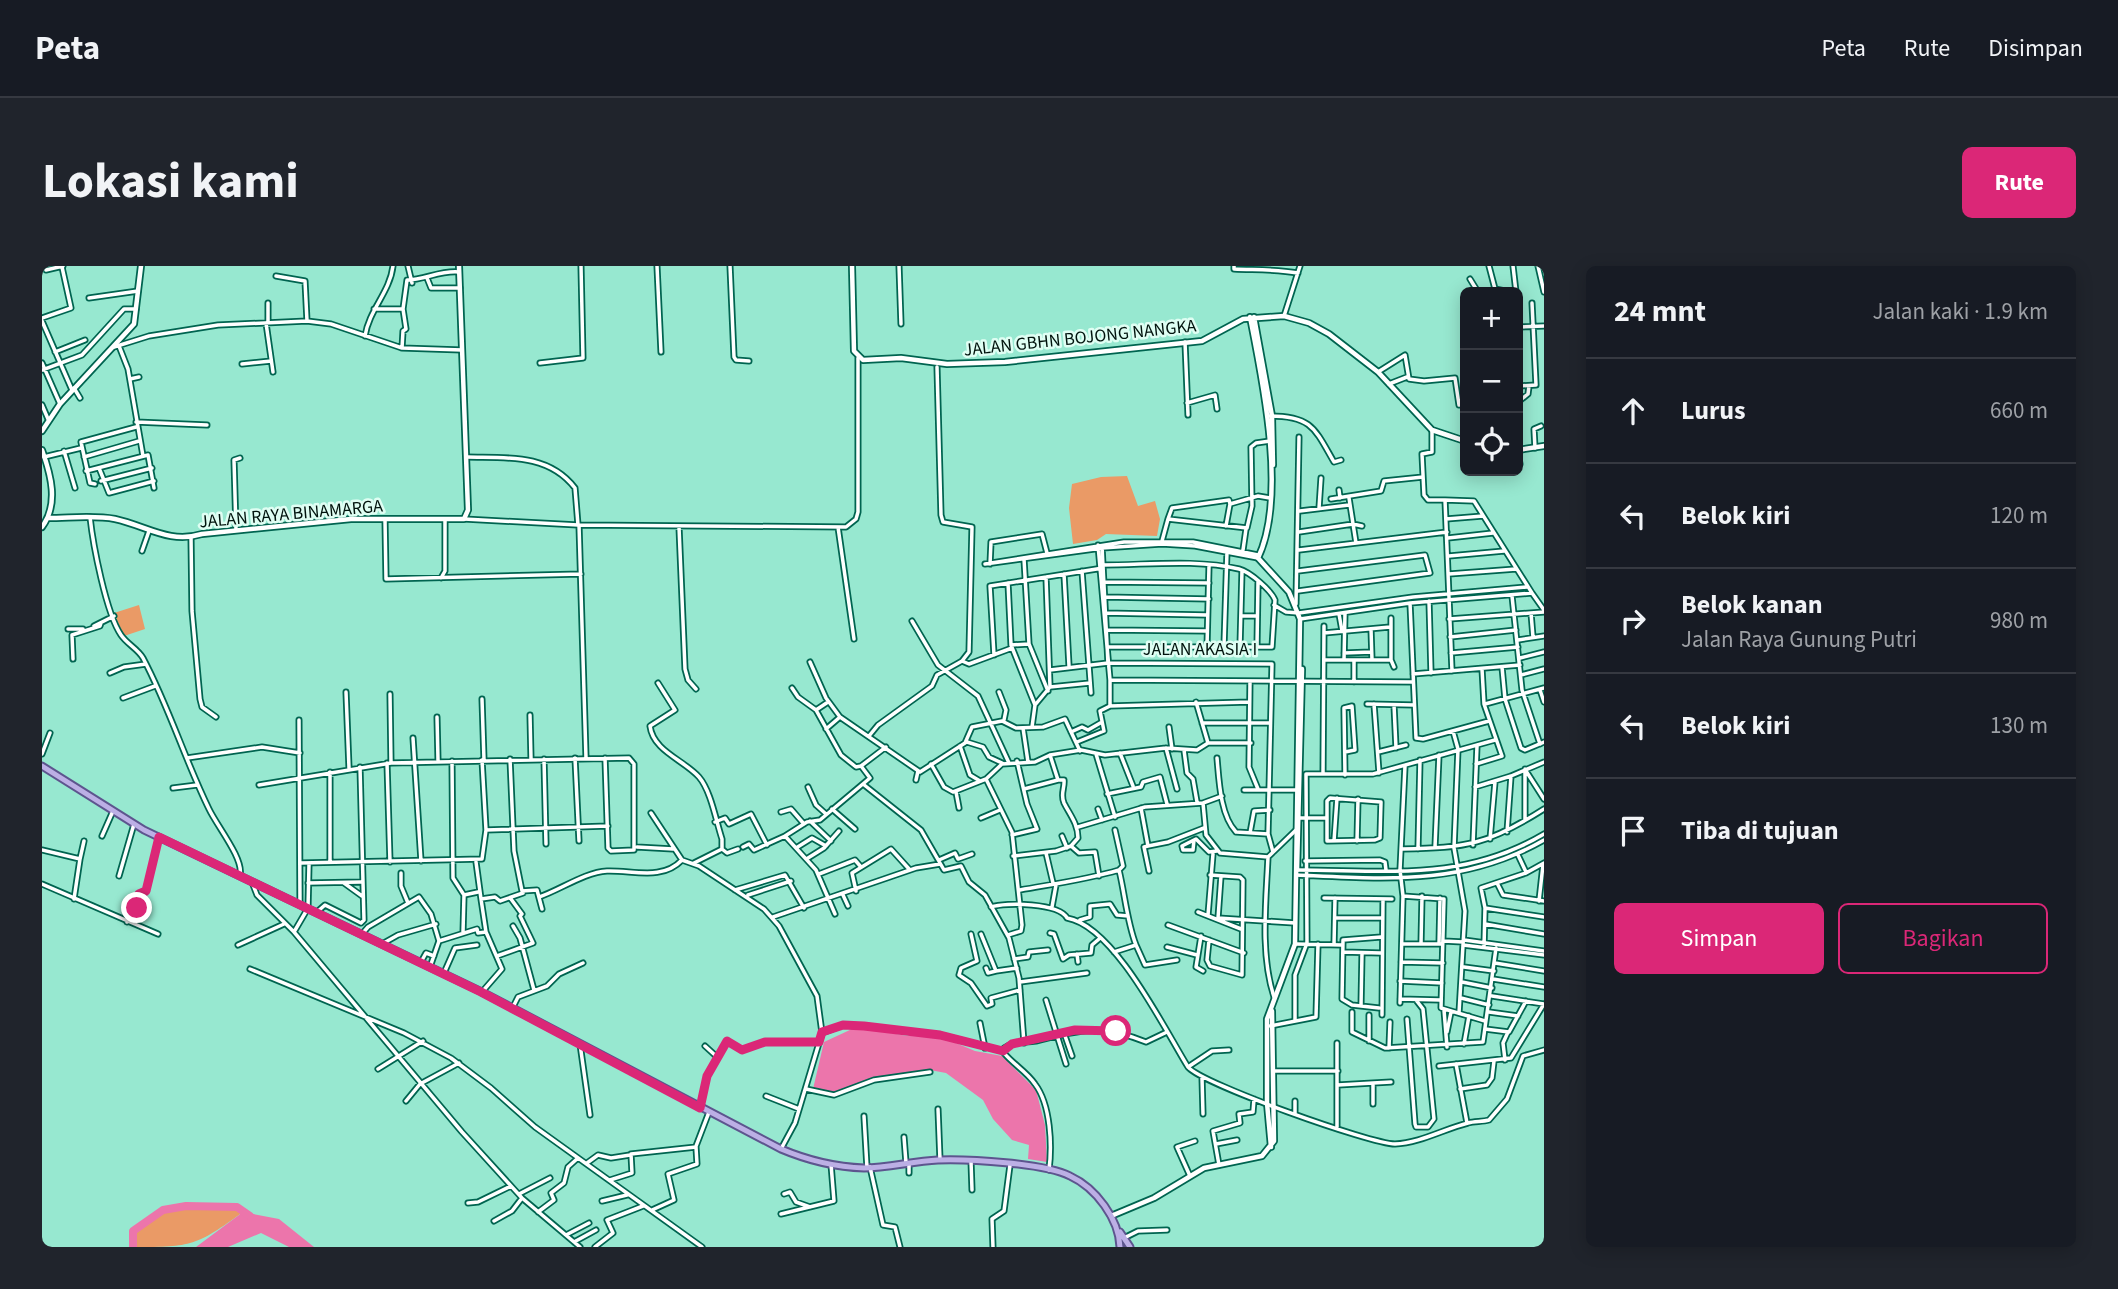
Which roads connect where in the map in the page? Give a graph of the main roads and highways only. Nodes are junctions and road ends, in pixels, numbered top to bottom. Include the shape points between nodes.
1 (44, 767) edge
2 (1119, 1231) junction
3 (1120, 1247) edge
4 (1130, 1247) edge

1 - 2 main road via 159,837 481,992 781,1149 831,1164 868,1168 940,1160 1061,1172 1078,1181
2 - 3 main road
2 - 4 main road

